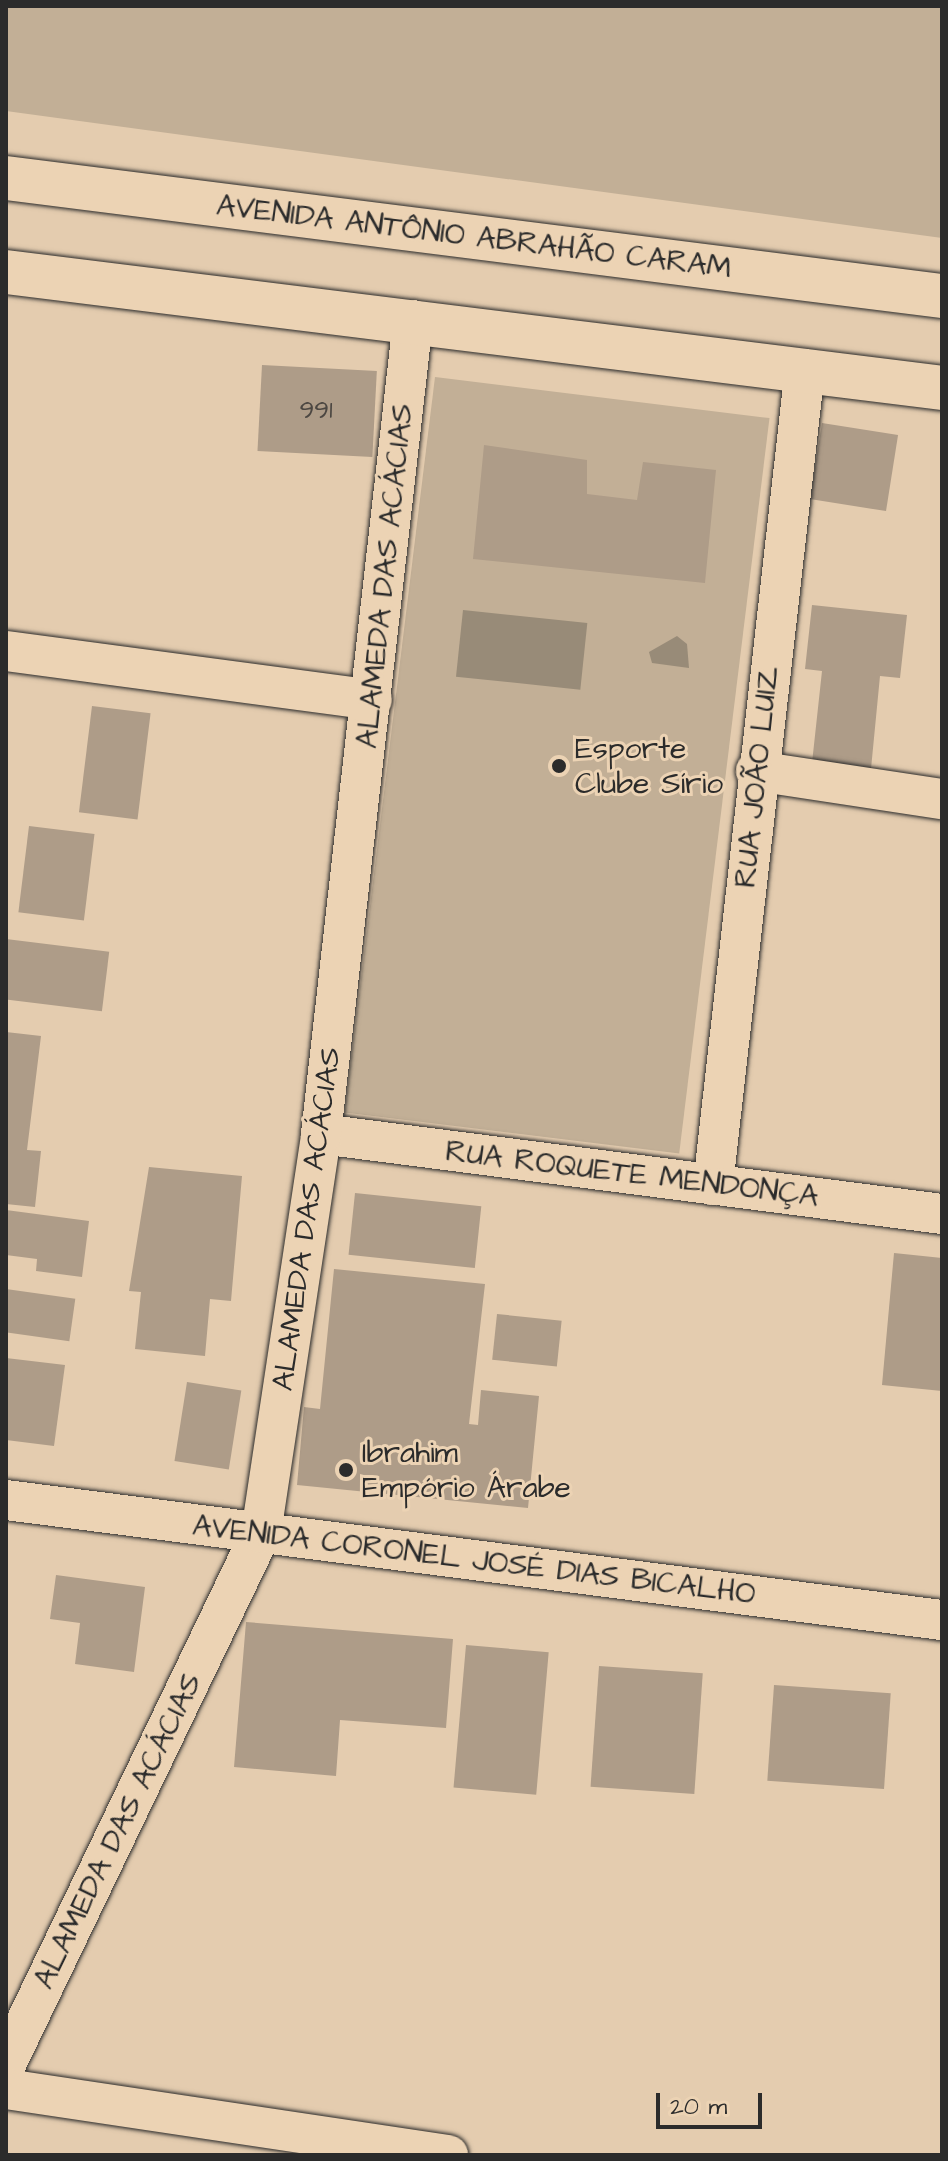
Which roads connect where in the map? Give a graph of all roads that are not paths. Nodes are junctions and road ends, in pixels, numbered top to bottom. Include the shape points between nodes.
1 (6, 178) edge
2 (6, 272) edge
3 (942, 296) edge
4 (413, 320) junction
5 (805, 369) junction
6 (942, 388) edge
7 (6, 651) edge
8 (372, 700) junction
9 (756, 771) junction
10 (942, 799) edge
11 (321, 1134) junction
12 (713, 1185) junction
13 (942, 1214) edge
14 (6, 1500) edge
15 (261, 1533) junction
16 (942, 1620) edge
17 (6, 2064) edge
18 (6, 2089) edge
19 (448, 2155) edge

1 - 3 main road, AVENIDA ANTÔNIO ABRAHÃO CARAM
2 - 4 main road
4 - 5 main road
4 - 8 street, ALAMEDA DAS ACÁCIAS
5 - 6 main road
5 - 9 street, RUA JOÃO LUIZ
7 - 8 street
8 - 11 street, ALAMEDA DAS ACÁCIAS
9 - 10 street
9 - 12 street, RUA JOÃO LUIZ
11 - 12 street, RUA ROQUETE MENDONÇA
11 - 15 street, ALAMEDA DAS ACÁCIAS
12 - 13 street, RUA ROQUETE MENDONÇA
14 - 15 street, AVENIDA CORONEL JOSÉ DIAS BICALHO
15 - 16 street, AVENIDA CORONEL JOSÉ DIAS BICALHO
15 - 17 street, ALAMEDA DAS ACÁCIAS
18 - 19 street

